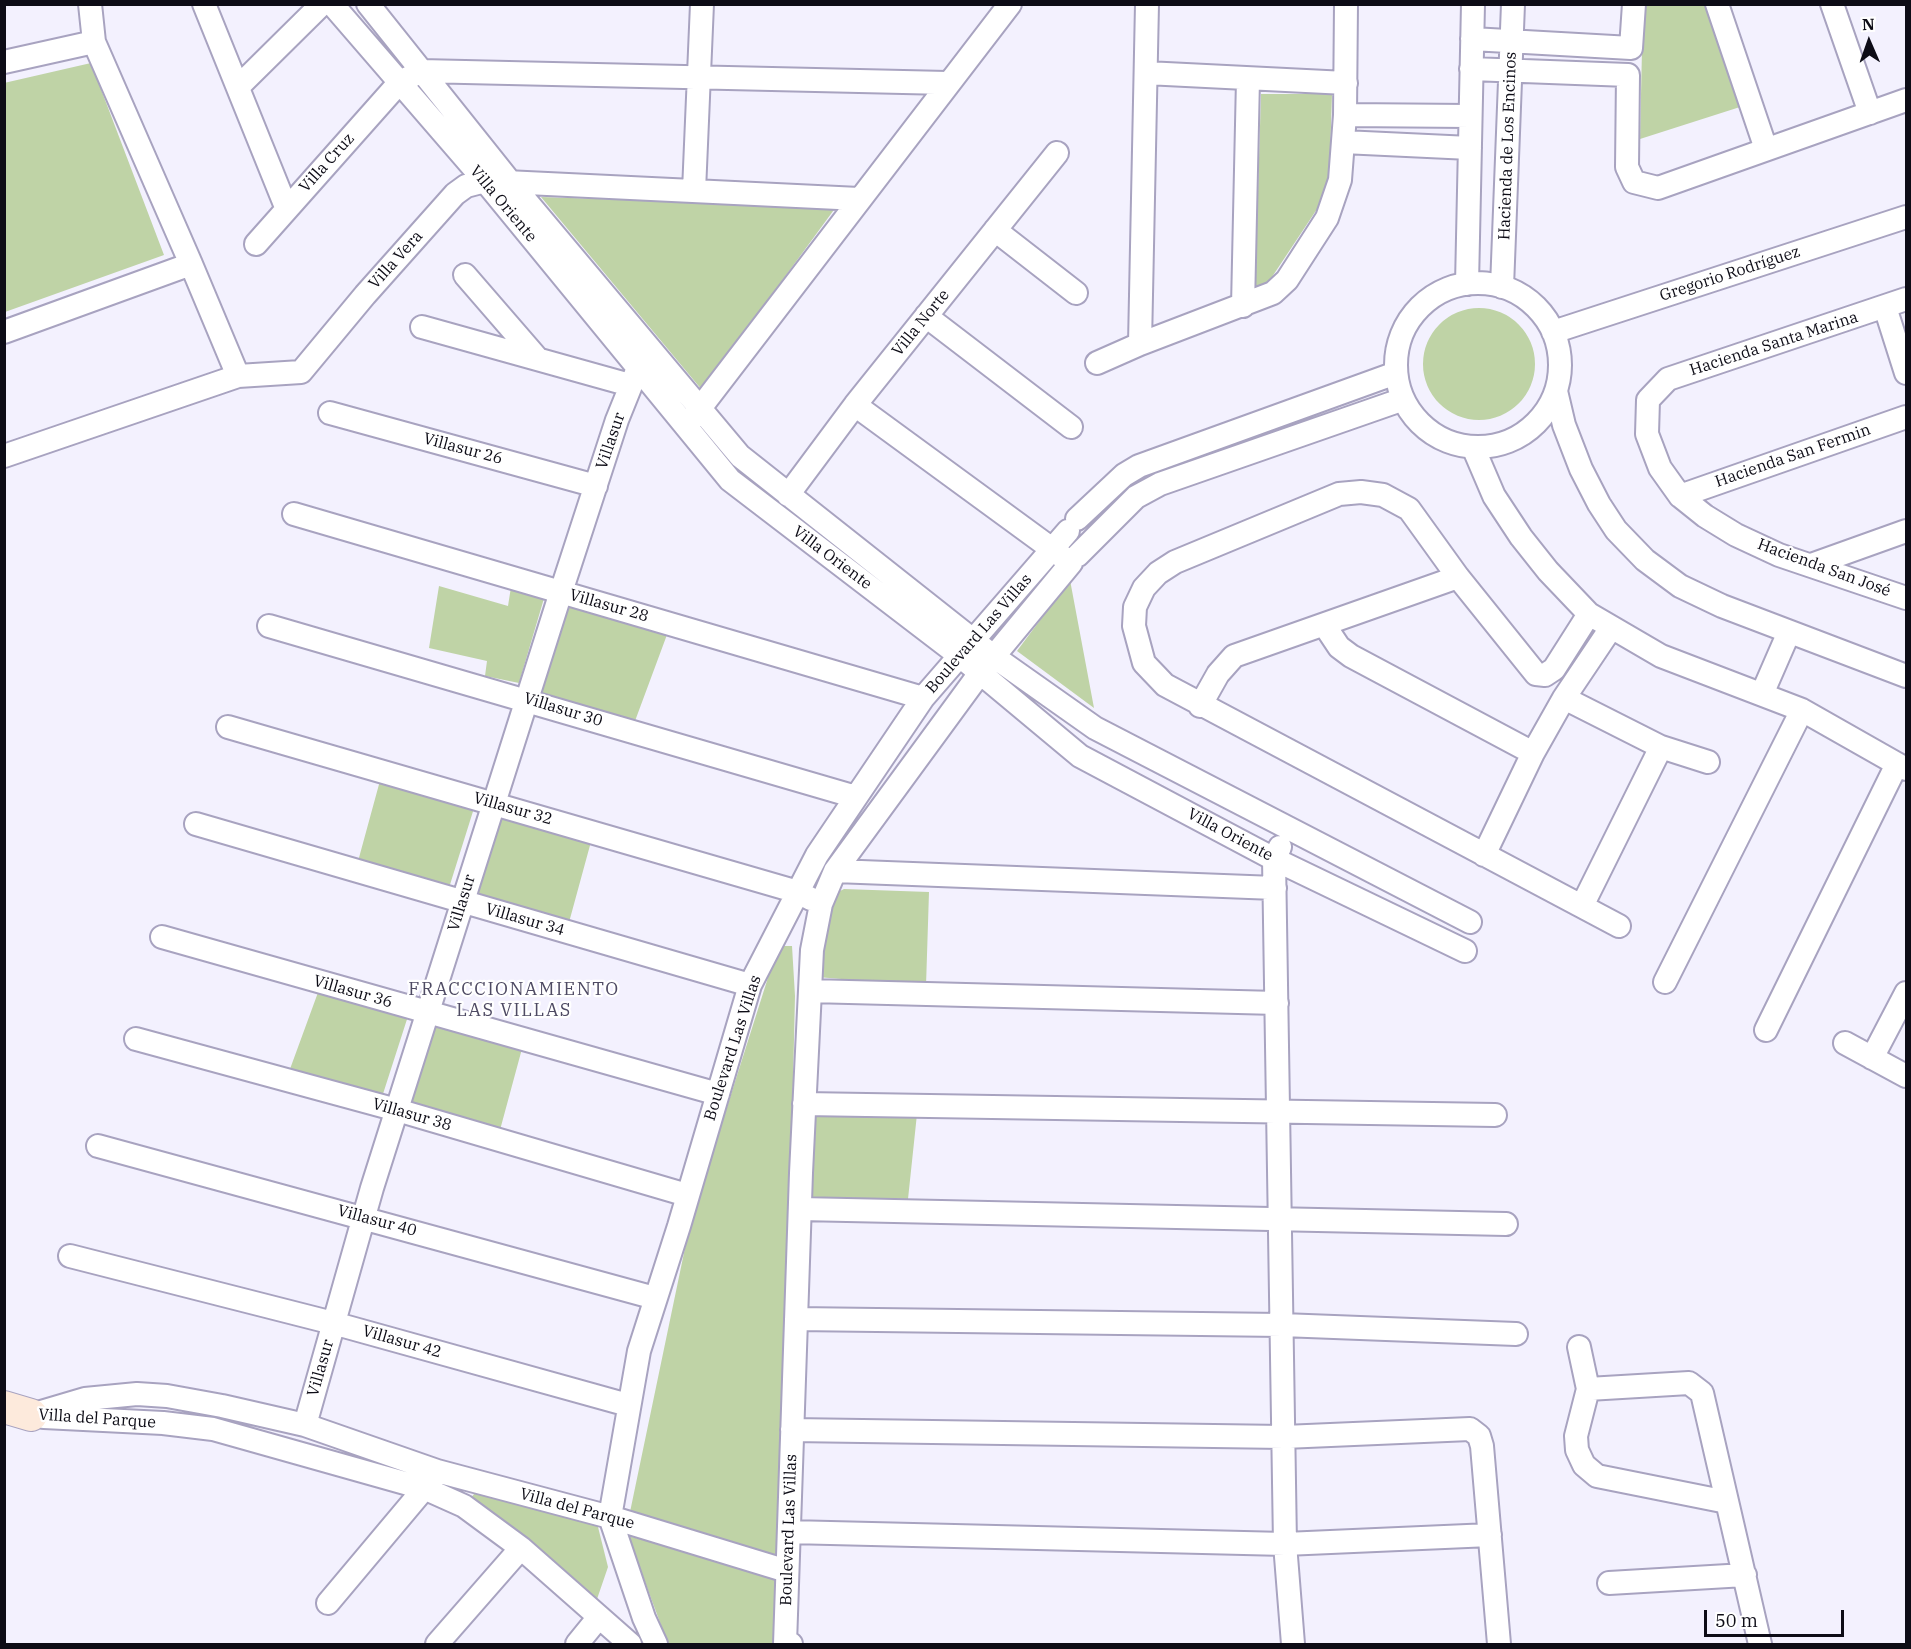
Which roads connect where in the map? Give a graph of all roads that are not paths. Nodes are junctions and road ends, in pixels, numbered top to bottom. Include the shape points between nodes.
1 (90, 4) edge
2 (204, 4) edge
3 (322, 4) edge
4 (332, 4) edge
5 (368, 4) edge
6 (702, 4) edge
7 (1010, 4) edge
8 (1147, 4) edge
9 (1346, 4) edge
10 (1473, 4) edge
11 (1513, 4) edge
12 (1634, 4) edge
13 (1717, 4) edge
14 (1832, 4) edge
15 (1472, 39) junction
16 (94, 42) junction
17 (1511, 42) junction
18 (4, 62) edge
19 (1471, 69) junction
20 (421, 71) junction
21 (1510, 71) junction
22 (1146, 73) junction
23 (699, 77) junction
24 (1248, 79) junction
25 (399, 83) junction
26 (947, 83) junction
27 (1346, 83) junction
28 (238, 87) junction
29 (1906, 100) edge
30 (1870, 113) junction
31 (1345, 115) junction
32 (1470, 117) junction
33 (1343, 142) junction
34 (1470, 148) junction
35 (1766, 149) junction
36 (1057, 153) dead end
37 (485, 181) junction
38 (510, 183) junction
39 (694, 191) junction
40 (859, 199) junction
41 (286, 207) junction
42 (1906, 217) edge
43 (995, 230) junction
44 (256, 244) dead end
45 (191, 264) junction
46 (465, 275) dead end
47 (1467, 284) junction
48 (1502, 287) junction
49 (1076, 293) dead end
50 (1906, 299) edge
51 (1243, 306) junction
52 (1885, 307) junction
53 (926, 316) junction
54 (422, 327) dead end
55 (4, 332) edge
56 (1553, 332) junction
57 (1140, 344) junction
58 (536, 357) junction
59 (1097, 363) dead end
60 (1396, 373) junction
61 (1906, 373) edge
62 (238, 376) junction
63 (634, 376) junction
64 (1556, 391) junction
65 (1401, 400) junction
66 (1648, 400) joint
67 (855, 405) junction
68 (699, 408) junction
69 (330, 413) dead end
70 (1906, 417) edge
71 (686, 427) junction
72 (1071, 427) dead end
73 (1473, 447) junction
74 (4, 456) edge
75 (596, 486) junction
76 (1103, 493) junction
77 (788, 495) junction
78 (1680, 495) junction
79 (294, 514) dead end
80 (1116, 517) junction
81 (1906, 531) edge
82 (1053, 549) junction
83 (1075, 559) junction
84 (1811, 565) junction
85 (1458, 578) junction
86 (561, 592) junction
87 (1906, 598) edge
88 (1589, 614) junction
89 (269, 626) dead end
90 (1325, 626) junction
91 (1611, 628) junction
92 (1789, 632) junction
93 (967, 648) junction
94 (986, 664) junction
95 (1906, 676) edge
96 (1762, 694) junction
97 (923, 698) junction
98 (1564, 698) junction
99 (527, 699) junction
100 (1200, 706) junction
101 (1802, 710) junction
102 (228, 727) dead end
103 (1661, 747) junction
104 (1533, 753) junction
105 (1708, 762) dead end
106 (1902, 767) edge
107 (856, 797) junction
108 (494, 803) junction
109 (196, 824) dead end
110 (1289, 830) junction
111 (1484, 855) junction
112 (1274, 859) junction
113 (835, 871) junction
114 (1275, 888) junction
115 (798, 892) junction
116 (463, 902) junction
117 (821, 904) junction
118 (1582, 906) junction
119 (1470, 922) dead end
120 (1619, 926) dead end
121 (162, 937) dead end
122 (1466, 951) dead end
123 (1665, 982) dead end
124 (750, 985) junction
125 (810, 991) junction
126 (1906, 993) edge
127 (1277, 1003) junction
128 (428, 1013) junction
129 (1766, 1030) dead end
130 (136, 1039) dead end
131 (1845, 1043) dead end
132 (1872, 1058) junction
133 (1906, 1076) edge
134 (718, 1094) junction
135 (804, 1104) junction
136 (397, 1110) junction
137 (1279, 1112) junction
138 (1495, 1114) dead end
139 (98, 1146) dead end
140 (687, 1195) junction
141 (800, 1209) junction
142 (364, 1217) junction
143 (1280, 1220) junction
144 (1506, 1224) dead end
145 (70, 1256) dead end
146 (655, 1298) junction
147 (796, 1319) junction
148 (333, 1323) junction
149 (1282, 1325) junction
150 (1516, 1334) dead end
151 (1579, 1347) dead end
152 (1588, 1389) junction
153 (628, 1405) junction
154 (222, 1406) junction
155 (18, 1411) edge
156 (305, 1425) junction
157 (213, 1429) junction
158 (792, 1430) junction
159 (1284, 1437) junction
160 (431, 1480) junction
161 (1727, 1502) junction
162 (610, 1517) junction
163 (789, 1532) junction
164 (1490, 1535) junction
165 (1285, 1544) junction
166 (522, 1548) junction
167 (787, 1571) junction
168 (1745, 1575) junction
169 (1610, 1582) dead end
170 (328, 1603) dead end
171 (599, 1617) junction
172 (436, 1644) edge
173 (577, 1644) edge
174 (630, 1644) edge
175 (656, 1644) edge
176 (784, 1644) edge
177 (791, 1644) edge
178 (1293, 1644) edge
179 (1499, 1644) edge
180 (1760, 1644) edge

1 - 16 street
2 - 28 street
3 - 28 street
4 - 25 street, Villa Oriente
5 - 20 street, Villa Oriente
6 - 23 street
7 - 26 street
8 - 22 street
9 - 27 street
10 - 15 street
11 - 17 street, Hacienda de Los Encinos
12 - 17 street via 1631,48
13 - 35 street
14 - 30 street
15 - 17 street
15 - 19 street
16 - 18 street
16 - 45 street
17 - 21 street, Hacienda de Los Encinos
19 - 21 street
19 - 32 street
20 - 23 street
20 - 25 street, Villa Cruz
20 - 38 street, Villa Oriente
21 - 35 street via 1628,75 1627,167 1634,182 1645,186 1658,188
21 - 48 street, Hacienda de Los Encinos
22 - 24 street
22 - 57 street
23 - 26 street
23 - 39 street
24 - 27 street
24 - 51 street
25 - 37 street, Villa Oriente
25 - 41 street, Villa Cruz
26 - 40 street
27 - 31 street
28 - 41 street
29 - 30 street
30 - 35 street
31 - 32 street
31 - 33 street
32 - 34 street
33 - 34 street
33 - 51 street via 1339,189 1327,218 1287,280 1273,293
34 - 47 street
36 - 43 street, Villa Norte
37 - 38 street, Villa Vera
37 - 62 street, Villa Vera via 455,194 301,372
37 - 63 street, Villa Oriente
38 - 39 street, Villa Vera
38 - 68 street, Villa Oriente
39 - 40 street, Villa Vera
40 - 68 street
41 - 44 street, Villa Cruz
42 - 56 street, Gregorio Rodríguez
43 - 49 street
43 - 53 street, Villa Norte
45 - 55 street
45 - 62 street
46 - 58 street
47 - 48 street
47 - 60 street via 1440,292 1418,309 1402,332
48 - 56 street via 1527,299
50 - 52 street, Hacienda Santa Marina
51 - 57 street
52 - 61 street
52 - 66 street, Hacienda Santa Marina via 1668,379
53 - 67 street, Villa Norte
53 - 72 street
54 - 58 street
56 - 64 street via 1560,361
57 - 59 street
58 - 63 street
60 - 65 street
60 - 76 street, Boulevard Las Villas via 1139,466
62 - 74 street
63 - 71 street, Villa Oriente
63 - 75 street, Villasur
64 - 73 street via 1541,418 1518,437
64 - 92 street via 1564,425 1599,504 1616,530 1645,560 1680,586
65 - 73 street via 1432,433
65 - 80 street, Boulevard Las Villas via 1168,481 1136,497
66 - 78 street, Hacienda San José via 1647,434 1660,468
67 - 77 street, Villa Norte
67 - 82 street
68 - 71 street
68 - 77 street, Villa Oriente via 740,456
69 - 75 street, Villasur 26
70 - 78 street, Hacienda San Fermin
71 - 93 street, Villa Oriente via 730,480
73 - 88 street via 1494,496 1521,537
75 - 86 street, Villasur
76 - 80 street
76 - 82 street, Boulevard Las Villas
77 - 93 street, Villa Oriente
78 - 84 street, Hacienda San José via 1736,535
79 - 86 street, Villasur 28
80 - 83 street, Boulevard Las Villas
81 - 84 street
82 - 83 street
82 - 93 street, Boulevard Las Villas
83 - 94 street, Boulevard Las Villas
84 - 87 street, Hacienda San José
85 - 88 street via 1536,674 1545,675 1554,669
85 - 90 street
85 - 100 street via 1409,509 1383,495 1361,492 1339,494 1175,562 1144,588 1135,607 1136,641 1153,675
86 - 97 street, Villasur 28
86 - 99 street, Villasur
88 - 91 street
89 - 99 street, Villasur 30
90 - 100 street via 1234,656 1218,674
90 - 104 street via 1339,647 1351,656
91 - 96 street via 1661,656
91 - 98 street
92 - 95 street
92 - 96 street
93 - 94 street, Villa Oriente
93 - 97 street, Boulevard Las Villas
94 - 110 street, Villa Oriente via 1095,728
94 - 112 street, Villa Oriente via 1080,756
94 - 113 street, Boulevard Las Villas
96 - 101 street
97 - 107 street, Boulevard Las Villas
98 - 103 street
98 - 104 street
99 - 107 street, Villasur 30
99 - 108 street, Villasur
100 - 111 street
101 - 106 street
101 - 123 street
102 - 108 street, Villasur 32
103 - 105 street
103 - 118 street
104 - 111 street
106 - 129 street
107 - 115 street, Boulevard Las Villas via 817,855
108 - 115 street, Villasur 32
108 - 116 street, Villasur
109 - 116 street, Villasur 34
110 - 112 street
110 - 119 street, Villa Oriente
111 - 118 street
112 - 114 street
112 - 122 street, Villa Oriente
113 - 114 street
113 - 117 street, Boulevard Las Villas
114 - 127 street
115 - 117 street, Villasur 32
115 - 124 street, Boulevard Las Villas
116 - 124 street, Villasur 34
116 - 128 street, Villasur
117 - 125 street, Boulevard Las Villas via 812,951
118 - 120 street
121 - 128 street, Villasur 36
124 - 134 street, Boulevard Las Villas
125 - 127 street
125 - 135 street, Boulevard Las Villas
126 - 132 street
127 - 137 street
128 - 134 street, Villasur 36
128 - 136 street, Villasur
130 - 136 street, Villasur 38
131 - 132 street
132 - 133 street
134 - 140 street, Boulevard Las Villas
135 - 137 street
135 - 141 street, Boulevard Las Villas
136 - 140 street, Villasur 38
136 - 142 street, Villasur
137 - 138 street
137 - 143 street
139 - 142 street, Villasur 40
140 - 146 street, Boulevard Las Villas
141 - 143 street
141 - 147 street, Boulevard Las Villas
142 - 146 street, Villasur 40
142 - 148 street, Villasur
143 - 144 street
143 - 149 street
145 - 148 street, Villasur 42
146 - 153 street, Boulevard Las Villas
147 - 149 street
147 - 158 street, Boulevard Las Villas
148 - 153 street, Villasur 42
148 - 156 street, Villasur
149 - 150 street
149 - 159 street
151 - 152 street
152 - 161 street via 1576,1436 1584,1465 1597,1476
152 - 161 street via 1689,1383 1697,1387 1702,1393
153 - 162 street, Boulevard Las Villas
154 - 155 street, Villa del Parque via 137,1394
154 - 156 street, Villa del Parque
154 - 157 street
155 - 157 street, Villa del Parque
156 - 160 street, Villa del Parque
157 - 160 street, Villa del Parque
158 - 159 street
158 - 163 street, Boulevard Las Villas
159 - 164 street via 1470,1429 1479,1436 1482,1446
159 - 165 street
160 - 162 street, Villa del Parque
160 - 166 street, Villa del Parque
160 - 170 street
161 - 168 street
162 - 167 street, Villa del Parque
162 - 175 street, Boulevard Las Villas
163 - 165 street
163 - 167 street, Boulevard Las Villas
164 - 165 street
164 - 179 street
165 - 178 street
166 - 171 street, Villa del Parque
166 - 172 street
167 - 176 street, Boulevard Las Villas
168 - 169 street
168 - 180 street
171 - 173 street
171 - 174 street, Villa del Parque
176 - 177 street

